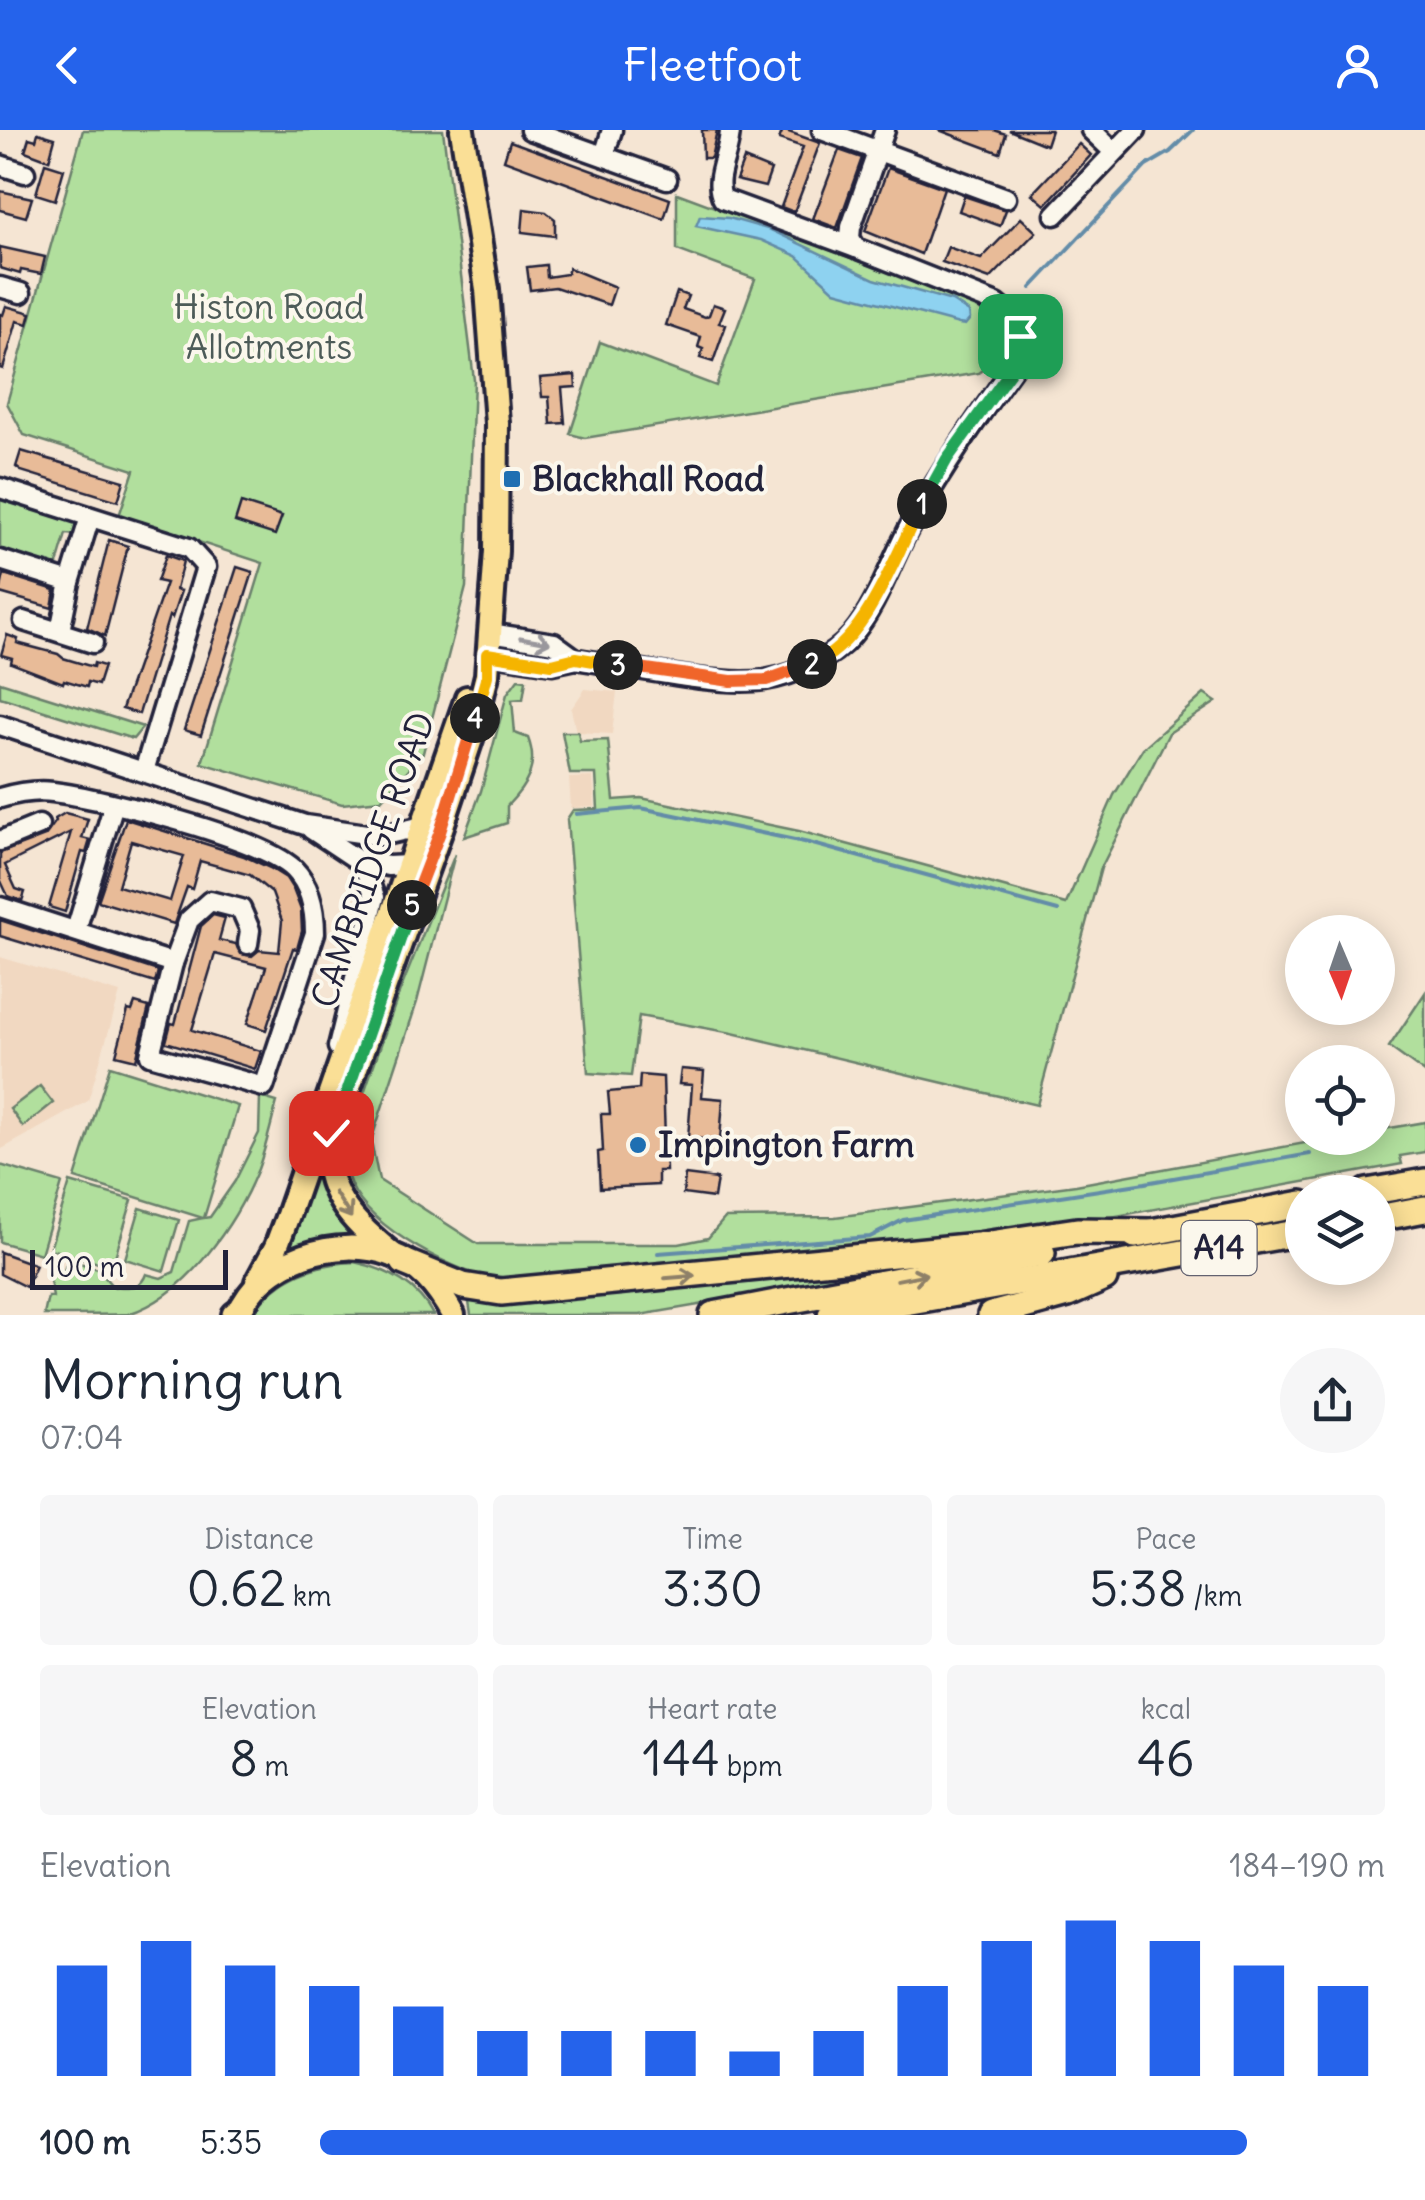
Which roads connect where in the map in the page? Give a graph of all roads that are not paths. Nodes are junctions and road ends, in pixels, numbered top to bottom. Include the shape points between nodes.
1 (464, 130) edge
2 (530, 130) edge
3 (612, 130) edge
4 (730, 130) edge
5 (822, 130) edge
6 (885, 130) edge
7 (1090, 130) edge
8 (1136, 130) edge
9 (878, 150) junction
10 (1114, 152) junction
11 (604, 156) junction
12 (2, 171) edge
13 (25, 173) dead end
14 (667, 178) dead end
15 (1006, 198) dead end
16 (1055, 216) dead end
17 (856, 248) junction
18 (0, 288) edge
19 (21, 293) dead end
20 (0, 488) edge
21 (90, 517) junction
22 (9, 563) edge
23 (70, 582) junction
24 (24, 622) dead end
25 (60, 631) junction
26 (93, 643) dead end
27 (489, 643) junction
28 (0, 725) edge
29 (32, 736) junction
30 (0, 738) edge
31 (144, 772) junction
32 (0, 798) edge
33 (114, 804) junction
34 (306, 824) junction
35 (39, 825) dead end
36 (432, 829) junction
37 (380, 836) junction
38 (0, 841) edge
39 (362, 862) junction
40 (415, 874) junction
41 (0, 907) edge
42 (76, 930) junction
43 (248, 944) dead end
44 (173, 963) junction
45 (330, 1092) junction
46 (1425, 1182) edge
47 (1395, 1187) edge
48 (1285, 1207) edge
49 (1425, 1209) edge
50 (1395, 1215) edge
51 (1150, 1232) junction
52 (1285, 1235) edge
53 (399, 1258) junction
54 (1136, 1264) junction
55 (258, 1282) junction
56 (238, 1314) edge
57 (453, 1315) edge
58 (713, 1315) edge
59 (831, 1315) edge
60 (991, 1315) edge

1 - 27 main road, CAMBRIDGE ROAD via 487,288 497,448
2 - 11 street
3 - 11 street
4 - 17 street via 718,184 723,199
5 - 9 street
6 - 9 street
7 - 10 street
8 - 10 street
9 - 15 street
9 - 17 street via 851,228
10 - 16 street
11 - 14 street
12 - 13 street
17 - 27 street via 998,304 1012,315 1020,336 1017,362 947,459 850,637 824,660 767,680 731,681 576,658 552,664
18 - 19 street
20 - 21 street
21 - 23 street
21 - 31 street via 189,548 206,567
22 - 23 street
23 - 25 street
24 - 25 street
25 - 26 street
27 - 36 main road, CAMBRIDGE ROAD via 472,736
28 - 29 street
29 - 30 street
29 - 31 street
31 - 34 street
32 - 33 street via 53,792
33 - 42 street
33 - 44 street via 274,854 308,890 315,934 264,1086 150,1055
34 - 37 street
34 - 39 street
35 - 38 street
36 - 37 street
36 - 40 main road, CAMBRIDGE ROAD
37 - 40 street
39 - 40 street
39 - 45 street, CAMBRIDGE ROAD via 375,897
40 - 45 main road, CAMBRIDGE ROAD
40 -> 53 main road, CAMBRIDGE ROAD via 327,1149 343,1208
41 - 42 street
42 - 44 street
43 - 44 street via 241,909 210,901 188,920
45 - 55 main road, CAMBRIDGE ROAD
46 - 47 highway
48 - 51 highway, A14
49 - 50 highway
53 -> 51 highway via 464,1286 500,1292 1077,1231
58 -> 51 highway, A14
52 - 54 highway, A14
53 - 55 main road via 336,1248 293,1260
53 - 57 main road, CAMBRIDGE ROAD via 441,1293
54 - 59 highway, A14
54 - 60 highway, A14 via 1068,1294
55 - 56 main road, CAMBRIDGE ROAD

